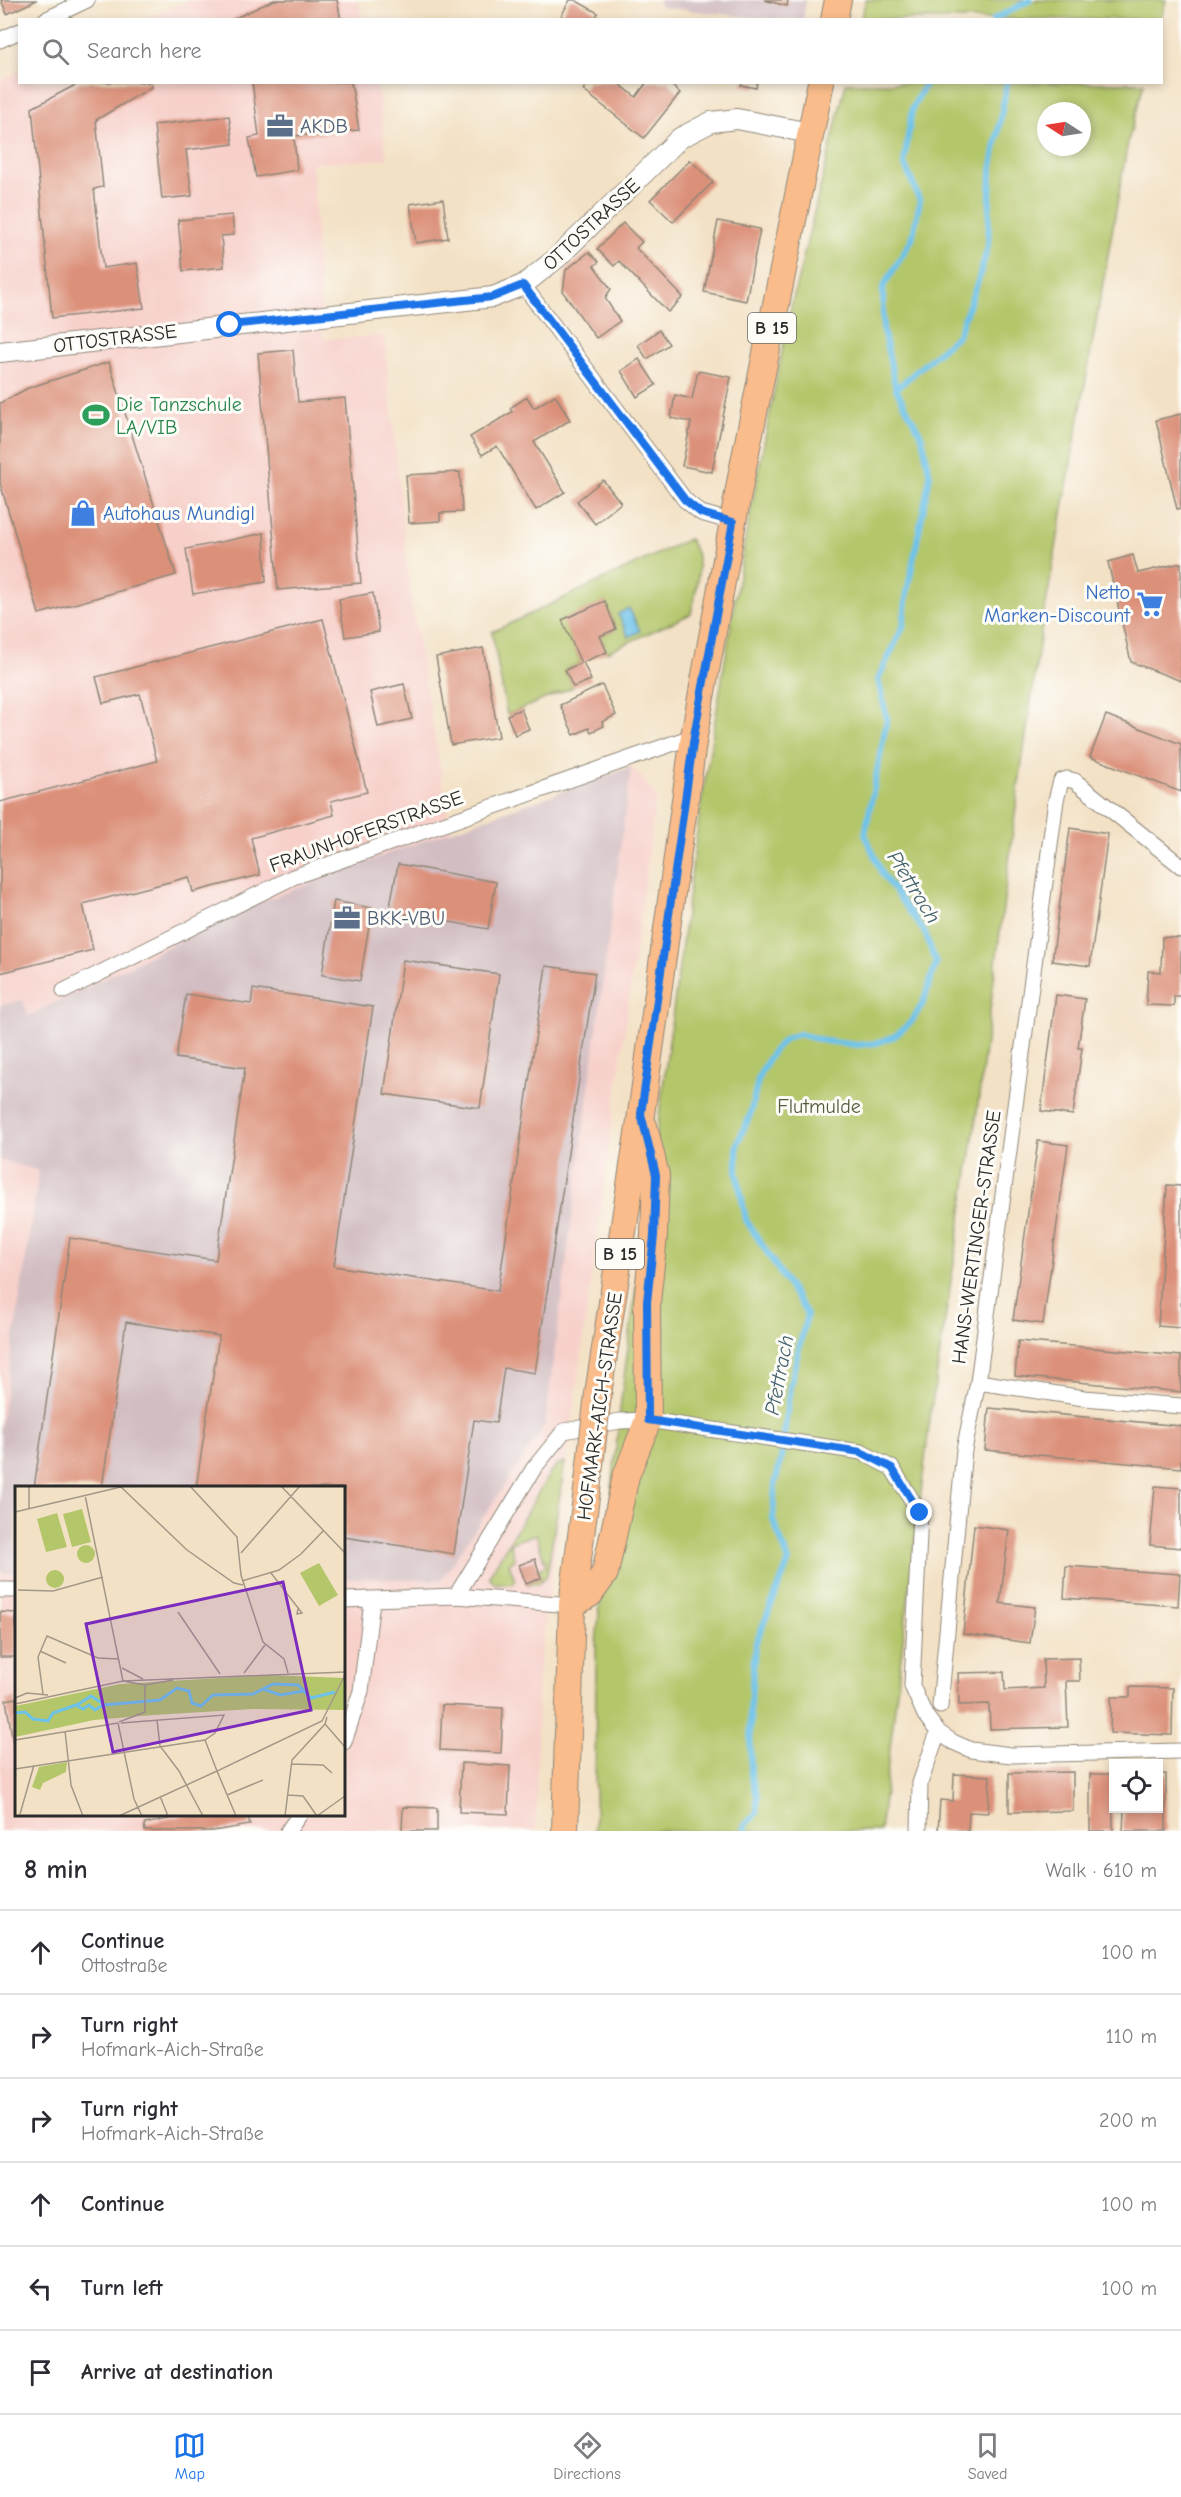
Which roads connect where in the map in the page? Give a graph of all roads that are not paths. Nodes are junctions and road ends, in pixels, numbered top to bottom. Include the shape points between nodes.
1 (87, 0) edge
2 (838, 0) edge
3 (49, 18) edge
4 (834, 18) edge
5 (18, 32) edge
6 (0, 40) edge
7 (821, 84) edge
8 (810, 133) junction
9 (523, 285) junction
10 (0, 352) edge
11 (733, 522) junction
12 (694, 736) junction
13 (1181, 866) edge
14 (64, 991) dead end
15 (641, 1114) junction
16 (978, 1382) junction
17 (1181, 1406) edge
18 (648, 1420) junction
19 (456, 1596) junction
20 (345, 1600) edge
21 (372, 1601) junction
22 (572, 1605) junction
23 (940, 1706) dead end
24 (939, 1732) junction
25 (345, 1739) edge
26 (1181, 1751) edge
27 (299, 1816) edge
28 (288, 1831) edge
29 (565, 1831) edge
30 (919, 1831) edge

1 - 3 street
2 - 4 main road
5 - 6 street
7 - 8 main road, HOFMARK-AICH-STRASSE / B 15
8 - 9 street, OTTOSTRASSE via 737,119 711,122 680,138 557,258
8 - 11 main road, HOFMARK-AICH-STRASSE / B 15
9 - 10 street, OTTOSTRASSE via 493,297
9 - 11 street via 685,500 701,513
11 - 12 main road, HOFMARK-AICH-STRASSE / B 15
12 - 14 street, FRAUNHOFERSTRASSE via 293,877
12 - 15 main road, HOFMARK-AICH-STRASSE / B 15
13 - 16 street, HANS-WERTINGER-STRASSE via 1075,781 1061,781
15 - 18 main road via 656,1175 647,1302
15 - 22 main road, HOFMARK-AICH-STRASSE / B 15, bridge via 598,1394
16 - 17 street via 1084,1398
16 - 23 street, HANS-WERTINGER-STRASSE via 964,1450
18 - 19 street via 620,1420 564,1431 534,1468
18 - 22 main road via 626,1476 605,1573 590,1594
18 - 24 street via 861,1452 892,1468 920,1513 912,1686 925,1715
19 - 21 street
19 - 22 street
20 - 21 street
21 - 25 street via 361,1691
22 - 29 main road, HOFMARK-AICH-STRASSE / B 15
24 - 26 street via 970,1750 1011,1755
24 - 30 street via 920,1783
27 - 28 street

